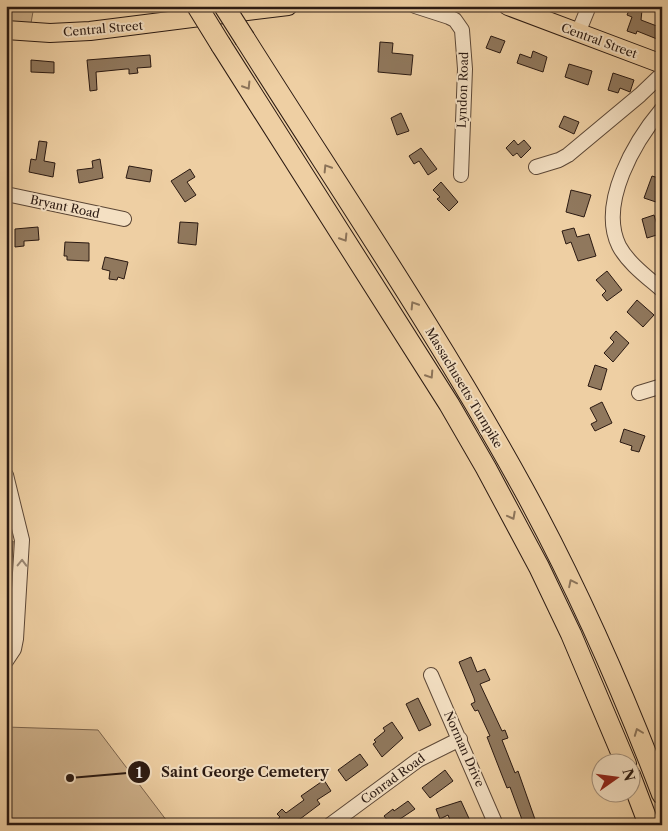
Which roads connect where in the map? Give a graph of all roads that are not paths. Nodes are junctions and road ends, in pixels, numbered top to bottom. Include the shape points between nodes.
1 (197, 6) edge
2 (224, 6) edge
3 (288, 6) edge
4 (416, 6) edge
5 (508, 6) edge
6 (588, 6) edge
7 (6, 30) edge
8 (578, 33) junction
9 (662, 64) edge
10 (662, 74) edge
11 (662, 109) edge
12 (536, 167) dead end
13 (461, 175) dead end
14 (6, 194) edge
15 (124, 219) dead end
16 (662, 290) edge
17 (662, 386) edge
18 (638, 393) dead end
19 (6, 476) edge
20 (13, 526) edge
21 (6, 661) edge
22 (431, 674) dead end
23 (460, 739) junction
24 (622, 754) edge
25 (662, 794) edge
26 (640, 801) edge
27 (330, 825) edge
28 (496, 825) edge
29 (649, 825) edge

1 -> 24 highway, Massachusetts Turnpike, bridge via 482,460 539,566
25 -> 2 highway, Massachusetts Turnpike, bridge via 603,648 524,490 429,329
3 - 7 main road, Central Street via 90,31
4 - 13 street, Lyndon Road via 455,20 462,30 465,69
5 - 8 main road, Central Street
6 - 8 street
8 - 9 main road, Central Street
10 - 12 street via 568,155
11 - 16 street via 648,125 627,163 613,212 619,245
14 - 15 street, Bryant Road
17 - 18 street
19 - 20 street
21 -> 20 street via 16,639 21,577 22,540
22 - 23 street, Norman Drive
23 - 27 street, Conrad Road via 418,760
23 - 28 street, Norman Drive
26 - 29 highway

